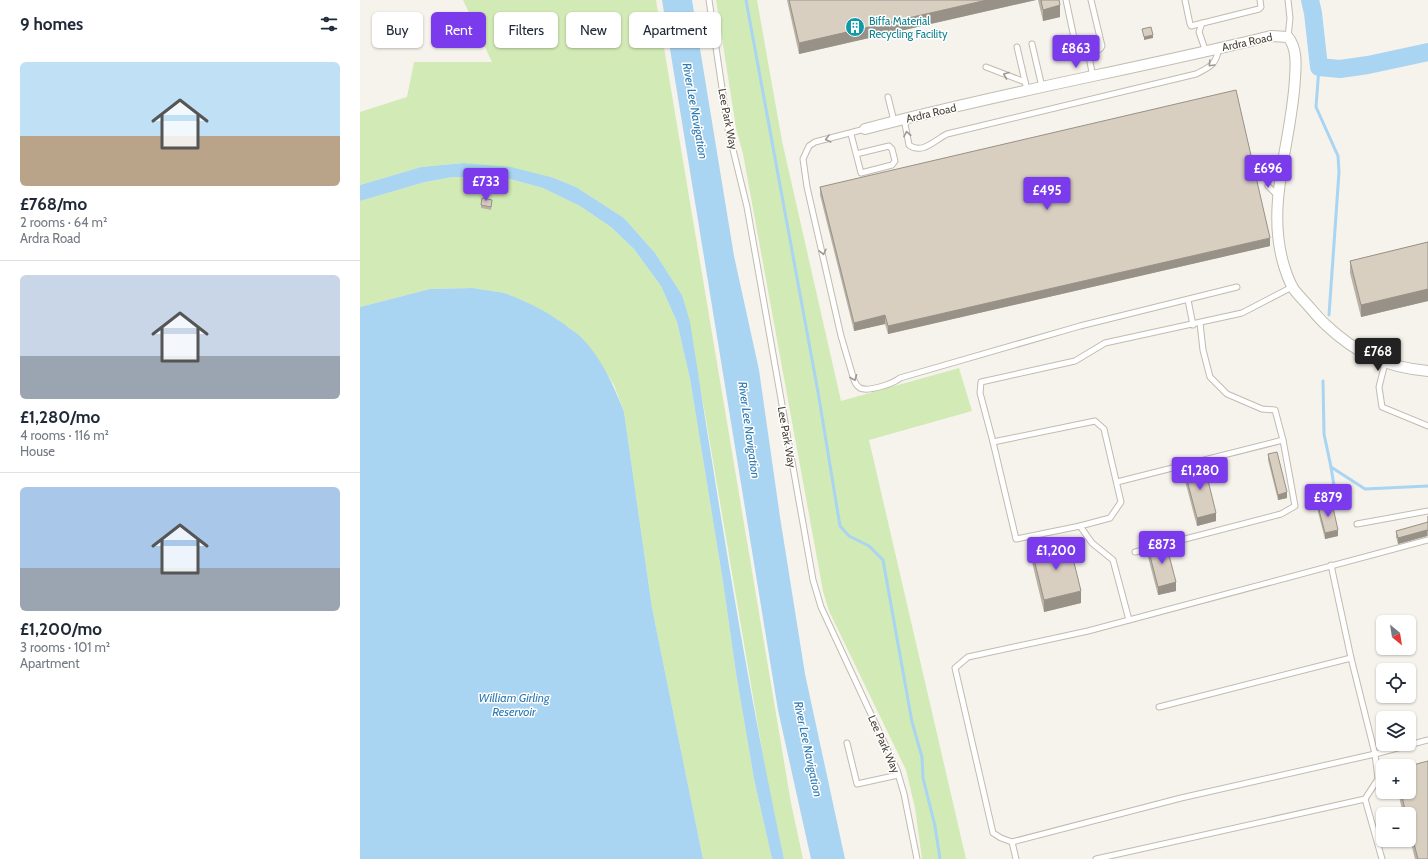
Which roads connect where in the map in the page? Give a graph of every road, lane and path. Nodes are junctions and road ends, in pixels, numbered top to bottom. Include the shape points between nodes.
1 (709, 0) edge
2 (1066, 0) edge
3 (1091, 0) edge
4 (1185, 0) edge
5 (1260, 0) edge
6 (1288, 0) edge
7 (1202, 23) junction
8 (1288, 37) junction
9 (1032, 44) dead end
10 (1017, 47) dead end
11 (1218, 48) junction
12 (1088, 52) junction
13 (1206, 52) junction
14 (986, 67) dead end
15 (1093, 77) junction
16 (1026, 86) junction
17 (1042, 87) junction
18 (888, 97) dead end
19 (904, 119) junction
20 (894, 122) junction
21 (865, 129) joint
22 (851, 134) junction
23 (856, 154) junction
24 (1268, 186) dead end
25 (1278, 196) junction
26 (1237, 287) dead end
27 (1292, 287) junction
28 (1188, 300) junction
29 (1200, 323) junction
30 (1193, 325) junction
31 (1385, 363) junction
32 (1428, 371) edge
33 (1428, 426) edge
34 (1282, 440) junction
35 (993, 442) junction
36 (1116, 482) junction
37 (1428, 511) edge
38 (1357, 524) dead end
39 (1080, 526) junction
40 (1428, 540) edge
41 (1135, 552) dead end
42 (1331, 565) junction
43 (1129, 620) junction
44 (1351, 658) junction
45 (1159, 707) dead end
46 (1428, 740) edge
47 (847, 743) dead end
48 (1375, 754) junction
49 (898, 775) junction
50 (1365, 799) junction
51 (1012, 842) junction
52 (917, 859) edge
53 (1016, 859) edge
54 (1096, 859) edge
55 (1382, 859) edge

1 - 49 lane, Lee Park Way via 728,129 748,214 813,580 821,607
2 - 12 lane via 1077,52
3 - 12 lane via 1102,46
4 - 7 lane via 1191,26
5 - 7 lane via 1262,7 1259,9
6 - 8 lane
7 - 13 lane via 1199,32
8 - 11 street, Ardra Road via 1270,36
8 - 25 street, Ardra Road via 1295,51 1294,88
9 - 17 lane
10 - 16 lane
11 - 13 street, Ardra Road
11 -> 19 lane via 1217,57 1211,67 1196,74 947,134 928,146 913,148 909,145
12 - 15 lane
13 - 15 street, Ardra Road
16 -> 14 lane
15 - 17 street, Ardra Road
16 - 17 street, Ardra Road
16 - 19 street, Ardra Road
18 - 20 lane
19 - 20 street, Ardra Road
20 - 21 street, Ardra Road
21 - 22 lane
22 - 23 lane
22 -> 28 lane via 815,142 809,146 803,158 808,194 842,336 854,380 861,388 868,390 896,382 900,378 1080,326
23 - 23 lane via 860,174 892,165 895,161 889,146
24 - 25 lane
25 - 27 street, Ardra Road via 1276,211 1280,255
26 - 28 lane
27 - 29 lane via 1250,310
27 - 31 street, Ardra Road via 1340,338
28 - 30 lane
29 - 30 lane
29 - 34 lane via 1210,377 1227,394 1262,409 1275,410
30 - 35 lane via 1104,343 1074,361 981,382 980,393
31 - 32 street, Ardra Road
31 - 33 lane via 1379,387 1382,407
34 - 36 lane
34 - 41 lane via 1295,506 1281,514
35 - 36 lane via 1095,421 1104,429
35 - 39 lane via 1016,539
36 - 39 lane via 1121,502 1110,518
37 - 38 lane
39 - 43 lane via 1092,543 1113,560
40 - 42 lane
42 - 43 lane
42 - 44 lane
43 - 51 lane via 968,657 955,668 993,833
44 - 45 lane
44 - 48 lane
46 - 48 lane
47 - 49 lane via 857,784
48 - 50 lane via 1378,779
48 - 51 lane via 1181,798
49 - 52 lane, Lee Park Way
50 - 54 lane
50 - 55 lane
51 - 53 lane

